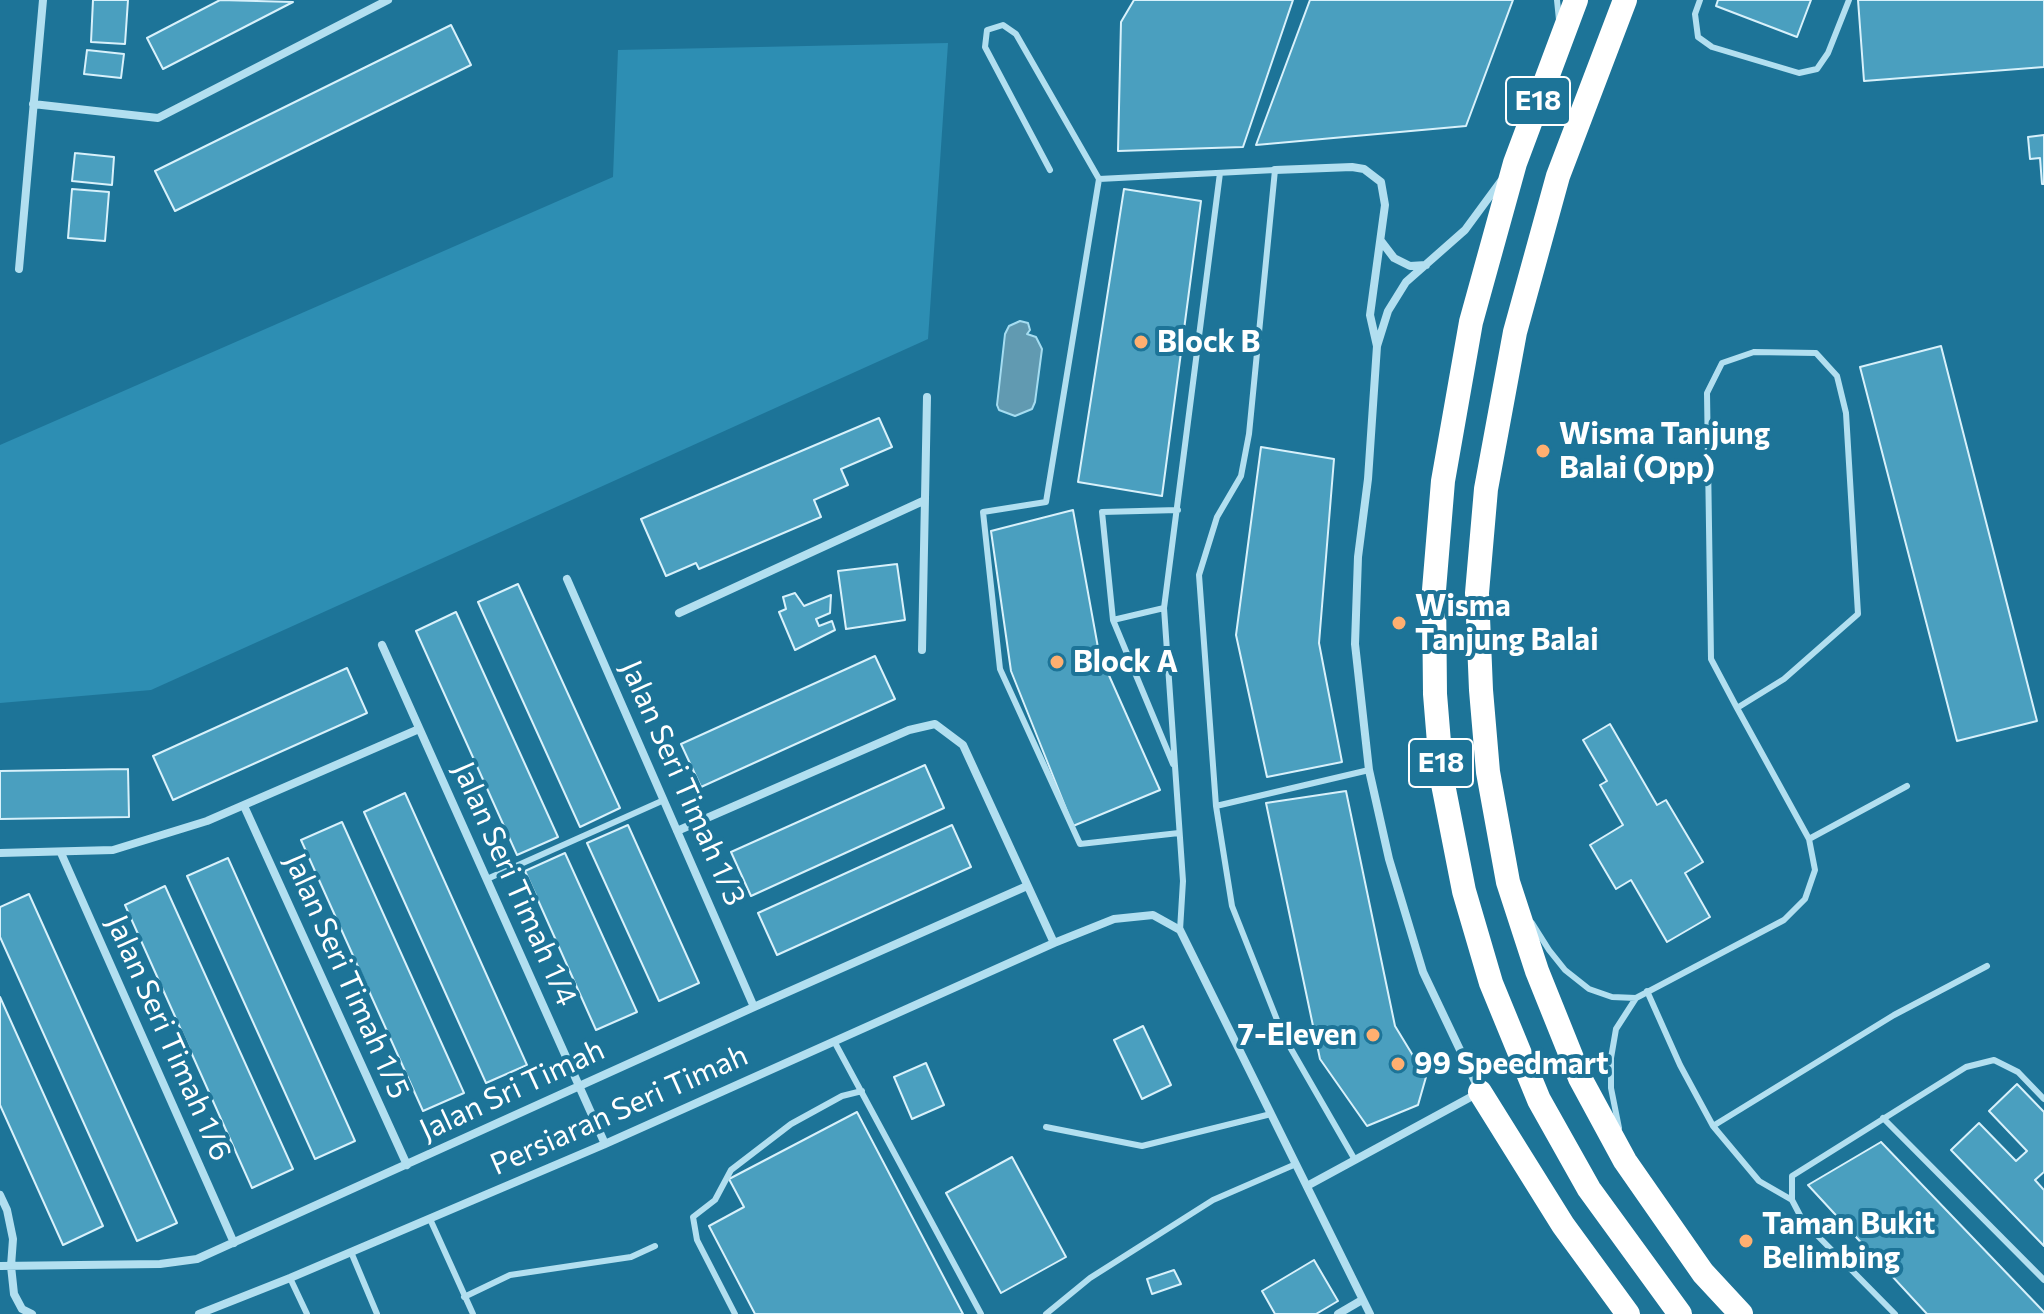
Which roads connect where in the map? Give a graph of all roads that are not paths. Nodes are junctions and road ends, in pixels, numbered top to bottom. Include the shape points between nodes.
1 (43, 0) edge
2 (388, 0) edge
3 (1557, 0) edge
4 (1576, 0) edge
5 (1625, 0) edge
6 (1700, 0) edge
7 (1849, 0) edge
8 (1561, 40) junction
9 (33, 104) junction
10 (1515, 163) junction
11 (1050, 170) dead end
12 (1275, 170) junction
13 (1220, 173) junction
14 (1099, 179) junction
15 (1381, 241) junction
16 (1426, 265) junction
17 (19, 269) dead end
18 (1377, 346) junction
19 (927, 397) dead end
20 (923, 501) junction
21 (1178, 510) junction
22 (567, 579) dead end
23 (1164, 608) junction
24 (679, 613) dead end
25 (1113, 620) junction
26 (382, 645) dead end
27 (922, 650) dead end
28 (1737, 708) junction
29 (419, 729) junction
30 (1175, 769) junction
31 (1369, 770) junction
32 (1907, 786) dead end
33 (664, 800) junction
34 (244, 806) junction
35 (1216, 806) junction
36 (677, 831) junction
37 (1179, 833) junction
38 (1809, 839) junction
39 (0, 853) edge
40 (61, 853) junction
41 (487, 879) junction
42 (1508, 882) junction
43 (1027, 886) junction
44 (1180, 930) junction
45 (1054, 943) junction
46 (1987, 966) dead end
47 (1647, 991) junction
48 (1636, 998) junction
49 (754, 1007) junction
50 (834, 1041) junction
51 (579, 1085) junction
52 (862, 1091) junction
53 (1480, 1092) junction
54 (2044, 1099) edge
55 (1271, 1114) junction
56 (1883, 1118) junction
57 (1713, 1126) junction
58 (1046, 1127) dead end
59 (605, 1144) junction
60 (1355, 1160) junction
61 (1625, 1161) junction
62 (1296, 1164) junction
63 (407, 1165) junction
64 (1307, 1186) junction
65 (0, 1195) edge
66 (1792, 1200) junction
67 (430, 1219) junction
68 (234, 1243) junction
69 (655, 1246) dead end
70 (351, 1252) junction
71 (0, 1266) edge
72 (11, 1266) junction
73 (290, 1278) junction
74 (2044, 1280) edge
75 (464, 1297) junction
76 (1362, 1300) junction
77 (32, 1314) edge
78 (199, 1314) edge
79 (307, 1314) edge
80 (377, 1314) edge
81 (473, 1314) edge
82 (735, 1314) edge
83 (981, 1314) edge
84 (1046, 1314) edge
85 (1338, 1314) edge
86 (1370, 1314) edge
87 (1628, 1314) edge
88 (1680, 1314) edge
89 (1741, 1314) edge
90 (1895, 1314) edge

1 - 9 street
2 - 9 street via 158,118
3 - 8 lane
4 - 8 highway, E18
5 - 42 highway, E18 via 1558,176 1515,332 1486,489 1477,593 1481,690 1488,772
6 - 7 lane via 1695,14 1698,37 1712,47 1799,73 1817,69 1828,53
8 - 10 highway, E18
9 - 17 street
10 - 16 street via 1465,230
10 - 88 highway, E18 via 1471,322 1443,481 1434,590 1442,779 1464,891 1491,983 1539,1100 1589,1189
11 - 14 lane via 985,47 987,30 1003,25 1016,34
12 - 13 lane
12 - 15 street via 1364,169 1381,182
12 - 35 lane via 1244,462 1217,517 1199,575
13 - 14 lane
13 - 21 lane
14 - 37 lane via 1046,502 983,512 1000,669 1080,844
15 - 16 street via 1394,258 1410,266
15 - 18 street via 1370,315
16 - 18 street via 1406,282 1388,311
18 - 31 street via 1355,644
19 - 20 street
20 - 24 street
20 - 27 street
21 - 23 lane
21 - 25 lane via 1102,512
22 - 33 street, Jalan Seri Timah 1/3
23 - 25 lane
23 - 30 lane
25 - 30 lane
26 - 29 street, Jalan Seri Timah 1/4
28 - 28 lane via 1711,659 1707,393 1722,363 1754,352 1816,353 1837,376 1846,413 1858,614 1784,679
28 - 38 lane
29 - 34 street
29 - 41 street, Jalan Seri Timah 1/4
30 - 37 lane
31 - 35 lane
31 - 53 street via 1423,972
32 - 38 lane
33 - 36 street, Jalan Seri Timah 1/3
33 - 41 lane
34 - 40 street via 113,850
34 - 63 street, Jalan Seri Timah 1/5
35 - 60 lane via 1232,906 1283,1035
36 - 43 street via 909,730 935,724 963,745
36 - 49 street, Jalan Seri Timah 1/3
37 - 44 lane
38 - 47 lane via 1815,870 1805,899 1784,920
39 - 40 street
40 - 68 street, Jalan Seri Timah 1/6
41 - 51 street, Jalan Seri Timah 1/4
42 - 48 lane via 1565,970 1589,989
42 - 61 highway, E18 via 1580,1078
43 - 45 street
43 - 49 street, Jalan Sri Timah
44 - 45 street, Persiaran Seri Timah via 1153,915 1114,919
44 - 55 street
45 - 50 street, Persiaran Seri Timah
46 - 57 lane via 1894,1015
47 - 48 lane
47 - 57 lane
48 - 61 lane via 1616,1029 1611,1058 1611,1088
49 - 51 street, Jalan Sri Timah
50 - 52 lane
50 - 59 street, Persiaran Seri Timah
51 - 59 street, Jalan Seri Timah 1/4
51 - 63 street, Jalan Sri Timah
52 - 82 lane via 791,1124 731,1170 715,1200 693,1217 697,1240
52 - 83 lane
53 - 60 street
53 - 87 highway via 1563,1225
54 - 56 lane via 2018,1072 1994,1060 1966,1067
55 - 58 lane via 1142,1146
55 - 62 street
56 - 66 lane via 1792,1176
56 - 74 lane
57 - 66 lane via 1759,1181
59 - 67 street, Persiaran Seri Timah
60 - 64 street
61 - 89 highway, E18 via 1703,1273
62 - 64 street
62 - 84 lane via 1213,1200 1090,1278
63 - 68 street, Jalan Sri Timah
64 - 76 street
65 - 72 street via 13,1239
66 - 90 lane via 1803,1221
67 - 70 street, Persiaran Seri Timah
67 - 75 lane
68 - 72 street, Jalan Sri Timah via 197,1259 160,1264
69 - 75 lane via 631,1257 510,1275
70 - 73 street, Persiaran Seri Timah
70 - 80 lane
71 - 72 street, Jalan Sri Timah
72 - 77 street via 14,1294 22,1309
73 - 78 street, Persiaran Seri Timah
73 - 79 lane
75 - 81 lane
76 - 85 street
76 - 86 street

